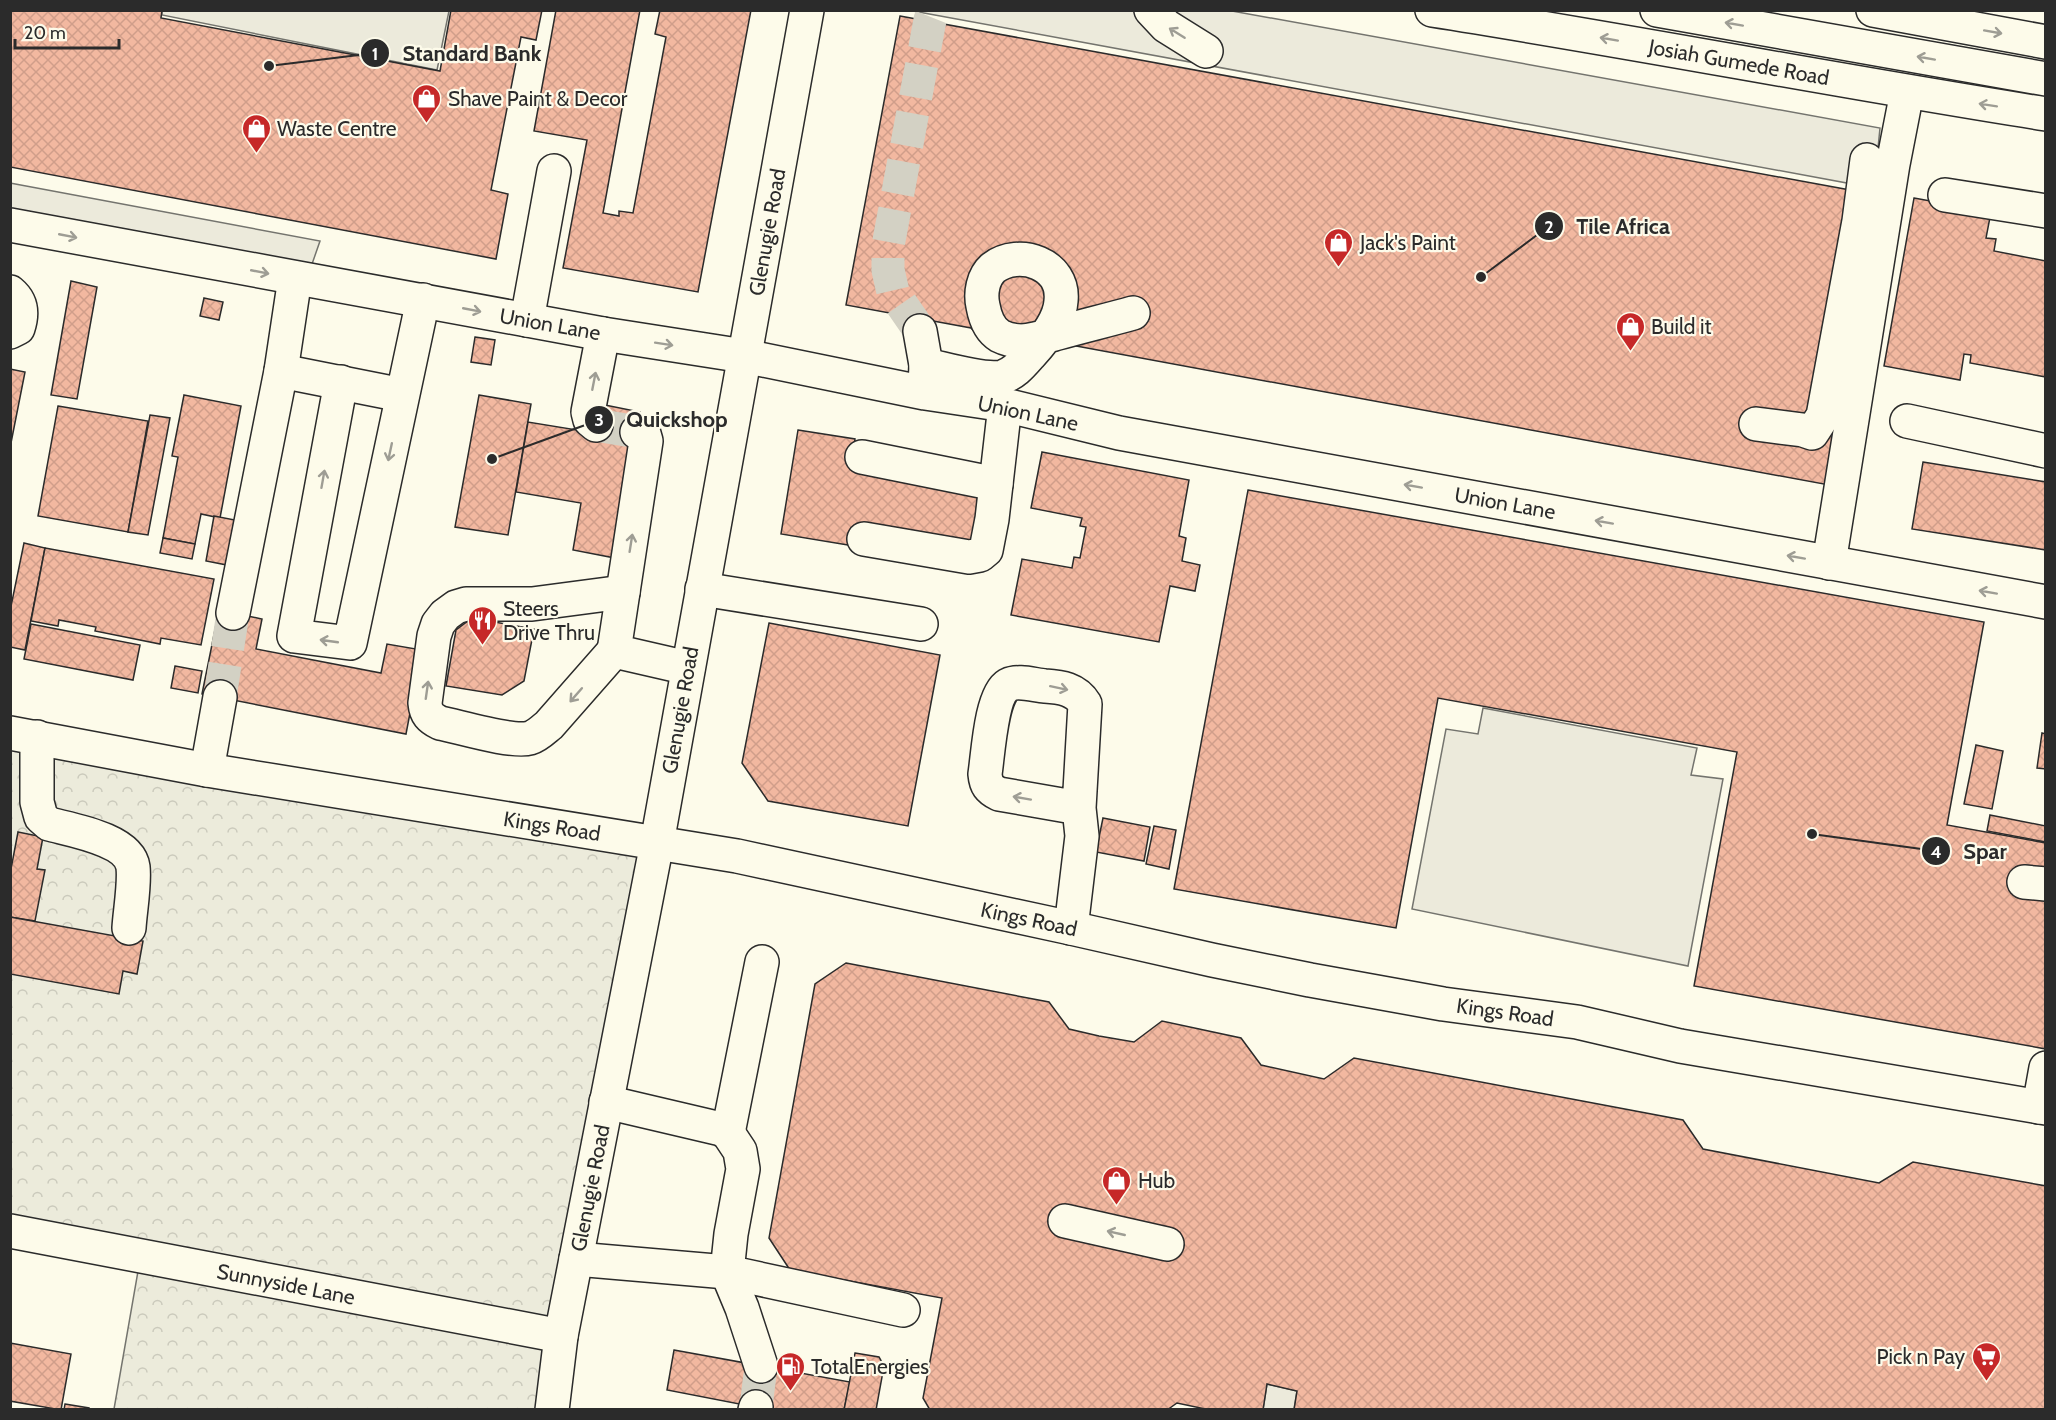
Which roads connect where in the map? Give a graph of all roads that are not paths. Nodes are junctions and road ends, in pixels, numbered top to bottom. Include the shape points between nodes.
1 (807, 10) edge
2 (1151, 10) edge
3 (1432, 10) edge
4 (1657, 10) edge
5 (1874, 10) edge
6 (2046, 42) edge
7 (1206, 51) dead end
8 (2046, 79) edge
9 (1907, 92) junction
10 (2046, 114) edge
11 (1867, 160) dead end
12 (554, 171) dead end
13 (1944, 195) dead end
14 (2046, 211) edge
15 (10, 225) edge
16 (295, 278) junction
17 (10, 292) edge
18 (423, 300) junction
19 (1133, 313) dead end
20 (527, 320) junction
21 (920, 331) tunnel mouth
22 (10, 332) edge
23 (603, 334) junction
24 (744, 356) junction
25 (281, 371) junction
26 (925, 379) junction
27 (341, 382) junction
28 (402, 395) junction
29 (1005, 405) junction
30 (1907, 420) dead end
31 (1756, 424) dead end
32 (596, 425) dead end
33 (637, 432) dead end
34 (2046, 451) edge
35 (862, 457) dead end
36 (996, 484) junction
37 (864, 539) dead end
38 (1829, 562) junction
39 (702, 589) junction
40 (623, 592) junction
41 (2046, 602) edge
42 (233, 614) tunnel mouth
43 (921, 624) dead end
44 (614, 651) junction
45 (688, 668) junction
46 (220, 697) tunnel mouth
47 (24, 735) edge
48 (207, 770) junction
49 (1079, 808) dead end
50 (657, 843) junction
51 (129, 928) dead end
52 (1071, 928) junction
53 (762, 962) dead end
54 (2046, 1068) edge
55 (606, 1102) junction
56 (2042, 1107) edge
57 (728, 1133) junction
58 (1065, 1221) dead end
59 (10, 1231) edge
60 (1167, 1244) dead end
61 (576, 1258) junction
62 (727, 1272) junction
63 (903, 1310) dead end
64 (561, 1336) junction
65 (761, 1366) tunnel mouth
66 (552, 1410) edge

1 - 24 street, Glenugie Road
7 -> 2 street via 1166,26
9 -> 3 street, Josiah Gumede Road
8 -> 4 street
5 -> 6 street
10 -> 9 street, Josiah Gumede Road
9 - 38 street
11 - 31 street via 1823,416 1812,433
12 - 20 street
13 - 14 street
15 -> 16 street, Union Lane
16 - 18 street, Union Lane
16 - 25 street
17 - 22 street via 20,302 22,314 18,328
18 -> 20 street, Union Lane
18 - 28 street
19 - 26 street via 1048,335 1013,372 999,378
20 - 23 street, Union Lane
21 - 26 street
23 -> 24 street, Union Lane
32 -> 23 street via 588,412
24 - 26 street, Union Lane
24 - 39 street, Glenugie Road
25 - 27 street
25 - 42 street
26 - 29 street, Union Lane
27 - 28 street
28 -> 27 street via 350,643 294,636
29 - 36 street
38 -> 29 street, Union Lane via 1119,433
30 - 34 street
40 -> 33 street via 646,441 644,434
35 - 36 street
36 - 37 street via 986,550 980,555 969,557
41 -> 38 street, Union Lane
39 - 43 street
39 - 45 street, Glenugie Road
40 - 44 street
44 -> 40 street via 549,725 529,738 514,739 440,723 426,711 434,636 438,624 456,607 532,604
44 - 45 street
45 - 50 street, Glenugie Road
46 - 48 street
47 - 48 street, Kings Road
47 - 51 street via 41,817 49,824 109,841 123,849 133,866
48 - 50 street, Kings Road
49 - 52 street via 1082,836
50 - 52 street, Kings Road via 736,856
50 - 55 street, Glenugie Road
52 - 56 street, Kings Road via 1310,980 1443,1004 1577,1022 1692,1048
53 - 57 street
54 - 56 street
55 - 57 street
55 - 61 street, Glenugie Road
57 - 62 street via 740,1151 743,1169
60 -> 58 street
59 - 64 street, Sunnyside Lane
61 - 62 street
61 - 64 street, Glenugie Road
62 - 63 street
62 - 65 street
64 - 66 street, Glenugie Road

